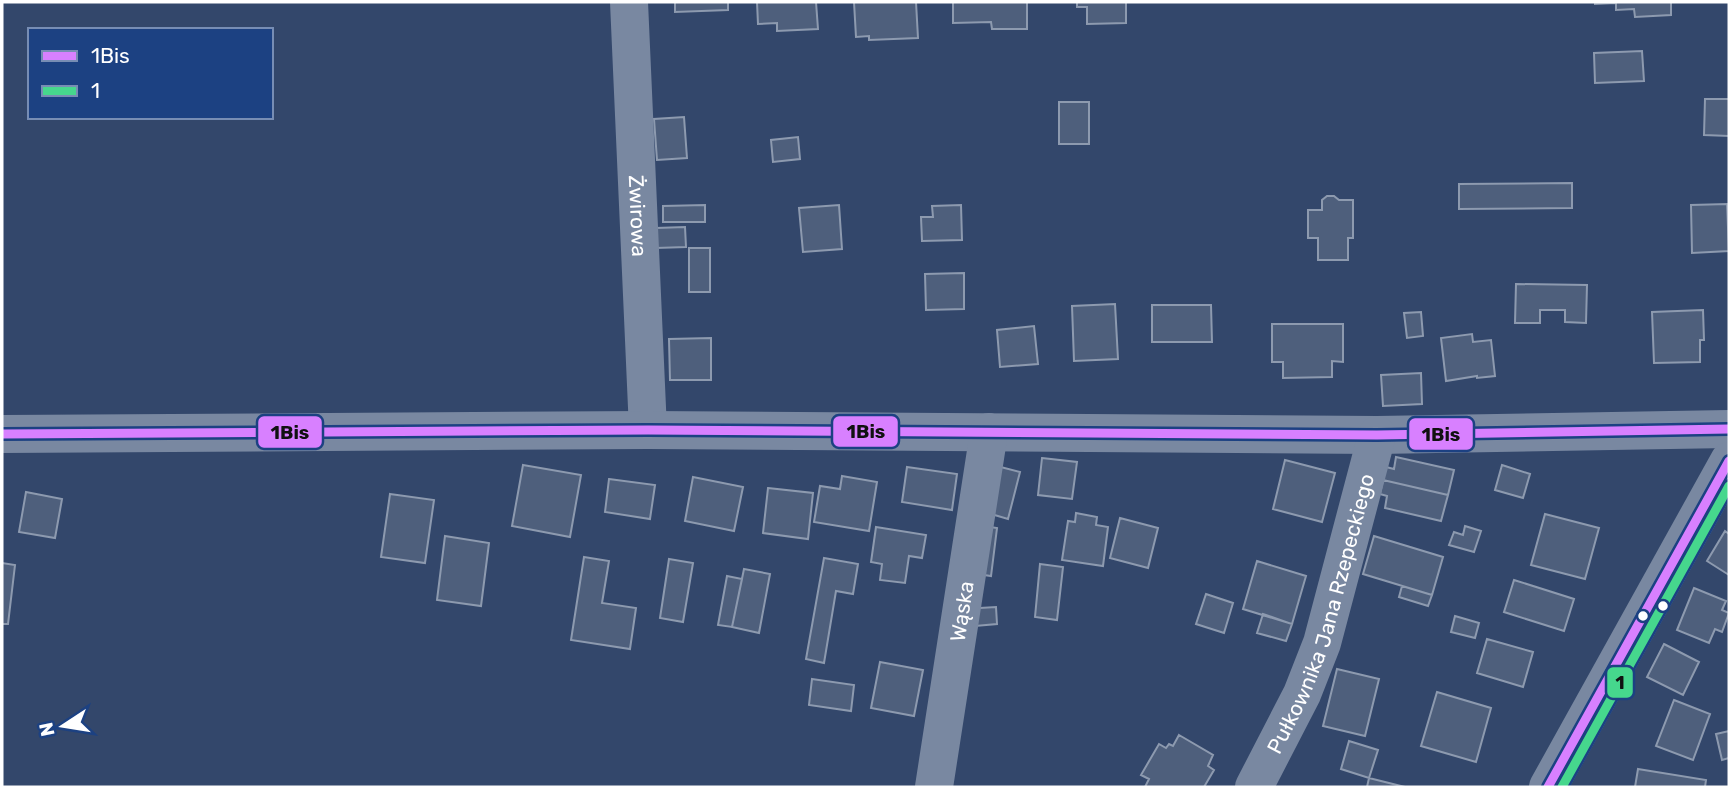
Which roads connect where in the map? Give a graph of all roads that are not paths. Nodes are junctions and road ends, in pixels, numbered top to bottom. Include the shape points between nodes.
1 (629, 2) edge
2 (1729, 429) edge
3 (648, 430) junction
4 (989, 432) junction
5 (2, 434) edge
6 (1377, 436) junction
7 (1729, 461) edge
8 (1714, 515) edge
9 (934, 787) edge
10 (1254, 787) edge
11 (1548, 787) edge

1 - 3 street, Żwirowa
2 - 6 street
3 - 4 street
3 - 5 street
4 - 6 street
4 - 9 street, Wąska
6 - 10 street, Pułkownika Jana Rzepeckiego via 1322,643 1302,694
7 - 8 street
8 - 11 street

